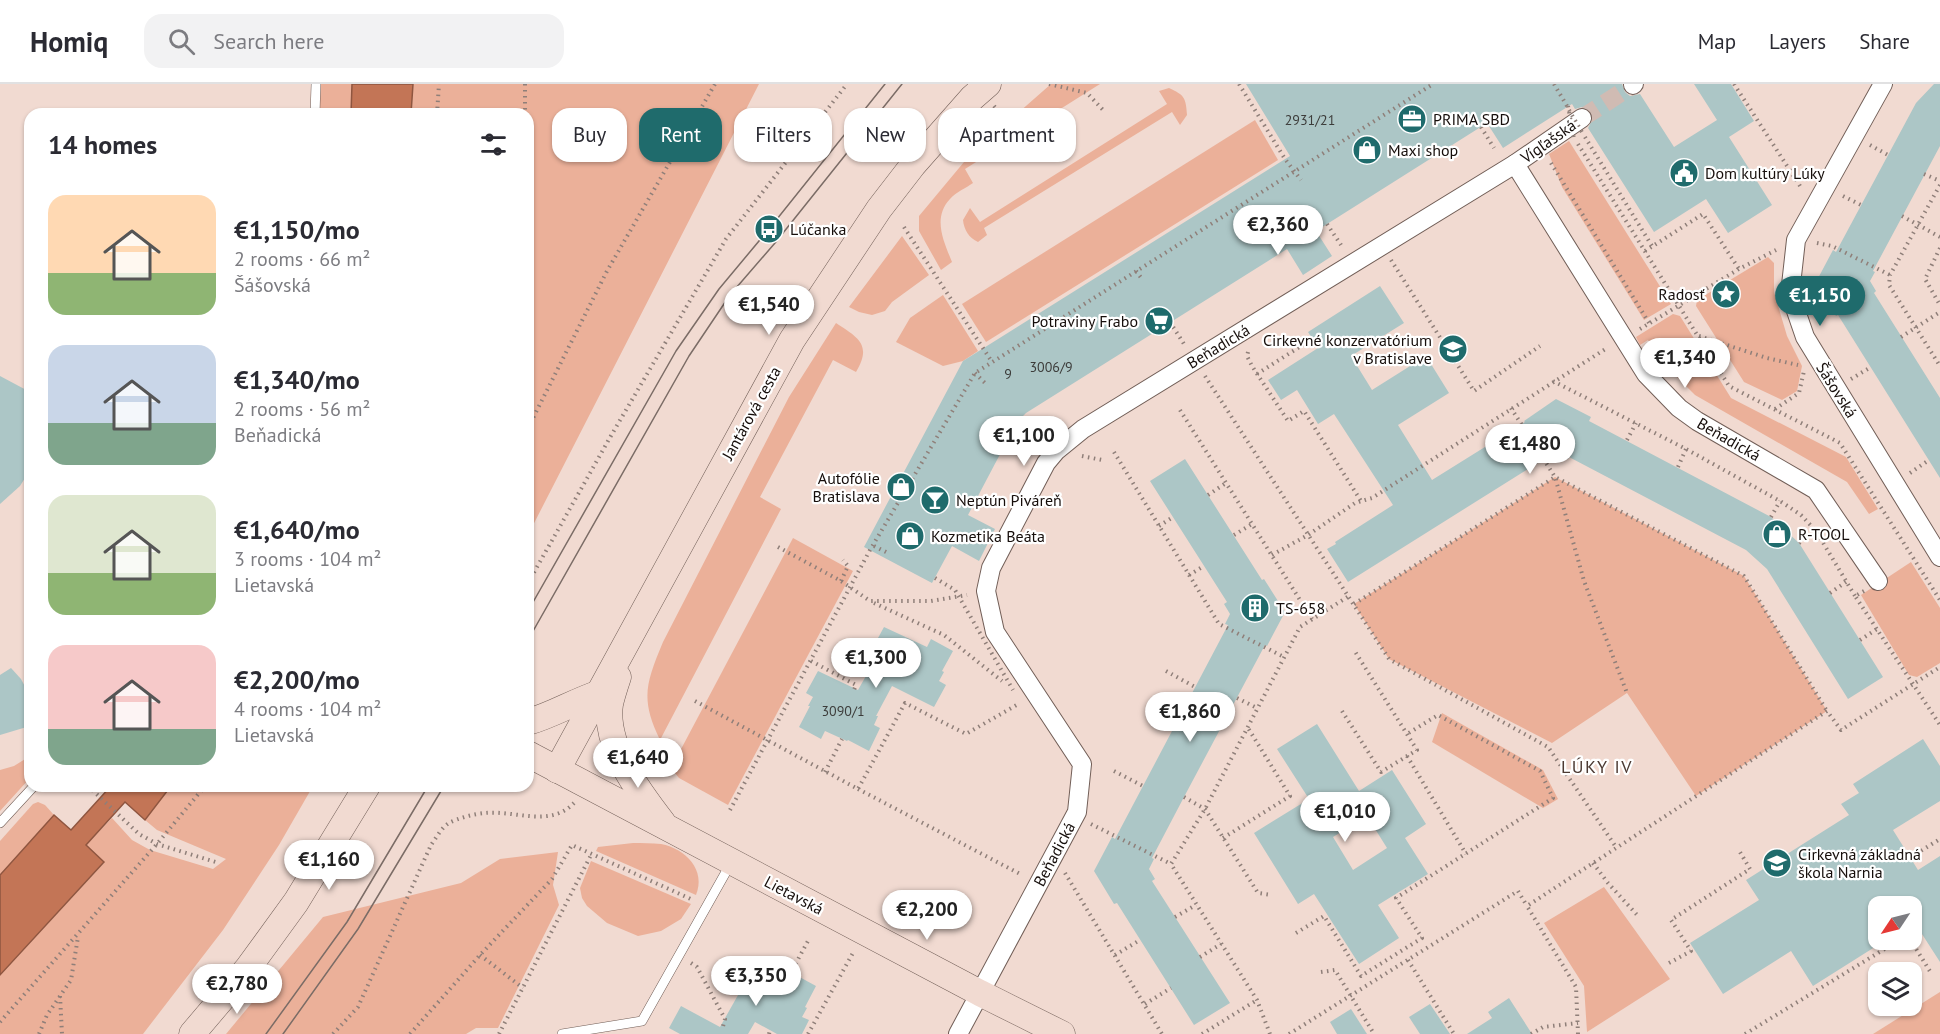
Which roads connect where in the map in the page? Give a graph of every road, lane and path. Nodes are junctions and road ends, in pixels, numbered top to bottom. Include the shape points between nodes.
1 (316, 84) edge
2 (439, 84) edge
3 (525, 84) edge
4 (715, 84) edge
5 (847, 84) edge
6 (988, 84) edge
7 (1049, 84) edge
8 (1239, 84) edge
9 (1433, 84) edge
10 (1554, 84) edge
11 (1734, 84) edge
12 (1883, 84) edge
13 (315, 108) edge
14 (438, 108) edge
15 (525, 108) edge
16 (1105, 112) dead end
17 (1577, 119) junction
18 (1481, 127) dead end
19 (1866, 143) dead end
20 (1541, 146) junction
21 (1494, 148) dead end
22 (1888, 155) dead end
23 (1515, 164) junction
24 (1294, 172) junction
25 (1924, 174) dead end
26 (1301, 180) dead end
27 (1940, 183) edge
28 (1839, 194) dead end
29 (1806, 195) dead end
30 (1861, 206) dead end
31 (1902, 216) dead end
32 (1327, 224) dead end
33 (1918, 226) junction
34 (904, 227) dead end
35 (1940, 237) edge
36 (1796, 240) junction
37 (1341, 245) dead end
38 (1652, 246) junction
39 (1940, 248) edge
40 (1645, 251) junction
41 (1389, 257) dead end
42 (1739, 269) junction
43 (1136, 271) junction
44 (1890, 275) junction
45 (1142, 279) dead end
46 (1940, 305) edge
47 (1679, 306) junction
48 (1940, 312) edge
49 (1170, 322) dead end
50 (1649, 323) junction
51 (1916, 328) junction
52 (1698, 335) junction
53 (1901, 337) dead end
54 (1312, 339) dead end
55 (1623, 339) junction
56 (1185, 345) dead end
57 (1249, 345) dead end
58 (1540, 346) dead end
59 (992, 362) junction
60 (1805, 366) dead end
61 (1940, 366) edge
62 (1871, 367) dead end
63 (1201, 370) dead end
64 (975, 373) junction
65 (1257, 374) junction
66 (1850, 380) dead end
67 (1553, 381) junction
68 (986, 384) dead end
69 (1512, 408) junction
70 (1180, 410) dead end
71 (534, 416) edge
72 (1021, 418) dead end
73 (1636, 423) junction
74 (1028, 425) dead end
75 (1033, 429) dead end
76 (1039, 435) dead end
77 (1627, 440) dead end
78 (1686, 449) junction
79 (1113, 452) dead end
80 (1929, 460) dead end
81 (1678, 467) dead end
82 (1908, 474) dead end
83 (1555, 477) junction
84 (1226, 483) junction
85 (1208, 495) dead end
86 (1361, 501) junction
87 (1780, 501) junction
88 (1173, 517) dead end
89 (1771, 518) dead end
90 (1252, 524) junction
91 (1159, 526) junction
92 (1816, 531) junction
93 (1308, 535) junction
94 (1234, 536) dead end
95 (1799, 543) dead end
96 (874, 546) junction
97 (778, 547) dead end
98 (890, 554) dead end
99 (1272, 555) junction
100 (1940, 557) edge
101 (843, 560) dead end
102 (1204, 566) dead end
103 (534, 573) edge
104 (1189, 575) junction
105 (935, 578) dead end
106 (841, 581) junction
107 (1878, 581) joint
108 (1846, 582) junction
109 (850, 587) junction
110 (986, 591) junction
111 (1830, 592) dead end
112 (1349, 596) junction
113 (1855, 596) junction
114 (1940, 600) edge
115 (870, 601) junction
116 (1354, 604) junction
117 (1312, 619) junction
118 (1877, 629) junction
119 (1860, 640) dead end
120 (627, 645) junction
121 (1354, 650) dead end
122 (1284, 657) junction
123 (811, 660) junction
124 (1940, 667) edge
125 (1166, 671) dead end
126 (1913, 684) junction
127 (1195, 687) dead end
128 (853, 692) dead end
129 (600, 693) junction
130 (1628, 693) dead end
131 (908, 695) dead end
132 (1237, 698) dead end
133 (1025, 699) dead end
134 (694, 701) dead end
135 (905, 703) junction
136 (1257, 708) junction
137 (1342, 711) dead end
138 (1827, 711) junction
139 (534, 720) edge
140 (1940, 725) edge
141 (1247, 727) junction
142 (1407, 734) junction
143 (842, 739) dead end
144 (768, 741) junction
145 (1407, 756) junction
146 (534, 757) edge
147 (557, 770) junction
148 (1114, 771) dead end
149 (825, 772) junction
150 (586, 785) junction
151 (1143, 786) dead end
152 (858, 789) junction
153 (28, 792) edge
154 (94, 792) edge
155 (200, 792) edge
156 (363, 792) edge
157 (1184, 797) dead end
158 (1205, 809) junction
159 (730, 810) dead end
160 (1088, 822) dead end
161 (0, 823) edge
162 (668, 830) junction
163 (1223, 838) junction
164 (1940, 839) edge
165 (157, 844) junction
166 (1616, 847) junction
167 (1740, 852) dead end
168 (1466, 854) junction
169 (591, 855) junction
170 (1911, 857) dead end
171 (732, 861) junction
172 (1593, 862) junction
173 (219, 863) dead end
174 (1171, 864) junction
175 (1063, 869) dead end
176 (1023, 875) dead end
177 (569, 895) junction
178 (1272, 895) dead end
179 (572, 901) dead end
180 (1196, 905) junction
181 (706, 906) junction
182 (1527, 906) junction
183 (1638, 916) dead end
184 (1175, 917) dead end
185 (864, 932) junction
186 (1296, 933) dead end
187 (78, 935) junction
188 (1140, 940) dead end
189 (808, 941) dead end
190 (1221, 944) junction
191 (1883, 950) edge
192 (1917, 950) edge
193 (480, 955) junction
194 (1115, 955) junction
195 (1200, 957) dead end
196 (1408, 960) junction
197 (1669, 963) dead end
198 (697, 967) dead end
199 (1321, 972) dead end
200 (1931, 973) dead end
201 (784, 985) dead end
202 (523, 988) junction
203 (1171, 988) dead end
204 (980, 993) junction
205 (60, 995) junction
206 (1351, 995) junction
207 (1257, 1000) junction
208 (1145, 1004) junction
209 (0, 1022) edge
210 (1578, 1023) junction
211 (722, 1030) dead end
212 (39, 1034) edge
213 (62, 1034) edge
214 (192, 1034) edge
215 (333, 1034) edge
216 (410, 1034) edge
217 (499, 1034) edge
218 (562, 1034) edge
219 (808, 1034) edge
220 (958, 1034) edge
221 (1062, 1034) edge
222 (1162, 1034) edge
223 (1202, 1034) edge
224 (1270, 1034) edge
225 (1289, 1034) edge
226 (1374, 1034) edge
227 (1454, 1034) edge
228 (1531, 1034) edge
229 (1578, 1034) edge
230 (1745, 1034) edge

1 - 13 lane
2 - 14 path
3 - 15 path
4 - 71 path via 607,271
5 - 103 path via 726,239
6 - 120 street, Jantárová cesta via 879,210 792,340
7 - 16 path via 1087,93
8 - 24 path
9 - 24 path
10 - 17 path
11 - 29 path
12 - 36 street, Šášovská
17 - 20 street, Vígľašská
17 - 38 path
17 - 40 path, bridge via 1574,139
18 - 21 path
19 - 22 path
20 - 23 street, Vígľašská
20 - 50 path
23 - 55 street, Beňadická
23 - 110 street, Beňadická via 1074,436 1046,463 991,568
24 - 26 path
24 - 43 path
25 - 27 path
27 - 33 path
28 - 30 path
31 - 33 path
32 - 37 path
33 - 35 path
33 - 44 path
34 - 59 path
36 - 42 path
36 - 44 path via 1832,246
36 - 100 street, Šášovská via 1791,285 1802,332
38 - 40 path
38 - 42 path via 1703,214
39 - 46 path via 1925,279
40 - 47 path
41 - 58 path via 1474,391
42 - 47 path
43 - 45 path
43 - 59 path
44 - 51 path via 1889,285
47 - 50 path
47 - 52 path
48 - 51 path
49 - 56 path
50 - 55 path
51 - 53 path
51 - 61 path
52 - 60 path
52 - 114 path via 1729,386 1840,443
54 - 65 path
55 - 67 path
55 - 107 street, Beňadická via 1646,374 1679,408 1816,490
57 - 65 path via 1247,356
59 - 64 path
62 - 66 path
63 - 93 path
64 - 68 path
64 - 96 path
65 - 86 path via 1288,421 1304,411
67 - 69 path
67 - 73 path
69 - 83 path
69 - 86 path via 1372,498
70 - 84 path
72 - 74 path
73 - 77 path
73 - 78 path
75 - 76 path
78 - 81 path
78 - 87 path
79 - 91 path
80 - 82 path
83 - 116 path
83 - 130 path via 1584,581
83 - 138 path via 1744,576
84 - 85 path
84 - 90 path
86 - 93 path
87 - 89 path
87 - 92 path
88 - 91 path
90 - 94 path
90 - 99 path
91 - 104 path
92 - 95 path
92 - 108 path
93 - 99 path
93 - 112 path
96 - 98 path
96 - 109 path
97 - 106 path
99 - 117 path
101 - 106 path via 848,566
102 - 104 path
104 - 122 path via 1219,624
105 - 115 path, bridge via 955,590 1013,690 944,635
106 - 109 path
107 - 113 path
108 - 111 path
108 - 113 path
109 - 115 path
109 - 123 path
110 - 115 path via 931,601
110 - 204 street, Beňadická via 995,632 1082,764 1077,812
112 - 116 path
112 - 117 path
113 - 118 path
116 - 166 path via 1389,659 1548,747
117 - 122 path via 1300,627
118 - 119 path
118 - 126 path
120 - 129 street, Jantárová cesta
120 - 162 street via 610,706 611,728 635,786
121 - 142 path
122 - 136 path
123 - 128 path via 856,685
123 - 144 path
124 - 126 path
125 - 127 path
126 - 138 path via 1840,730
126 - 140 path
129 - 139 street
129 - 147 street, Jantárová cesta
131 - 135 path
132 - 136 path
133 - 135 path via 966,734
134 - 144 path
135 - 152 path
136 - 141 path
137 - 145 path via 1382,772
138 - 166 path
141 - 158 path
141 - 163 path via 1290,796
142 - 145 path via 1417,750
142 - 168 path via 1438,715 1540,771 1553,798
143 - 149 path
144 - 149 path
144 - 159 path
145 - 168 path
146 - 147 street, Lietavská
147 - 150 street, Lietavská
148 - 151 path
149 - 152 path
150 - 162 street, Lietavská
150 - 215 path via 573,805 556,814 543,817 486,812 447,824 431,845 358,1007
152 - 176 path
153 - 161 lane
154 - 165 path via 139,834
155 - 165 path
156 - 214 street via 296,902 248,968
157 - 158 path
158 - 163 path
158 - 174 path
160 - 174 path
162 - 171 street, Lietavská
163 - 178 path via 1258,893
164 - 170 path
165 - 173 path
165 - 187 path
166 - 172 path
167 - 197 path via 1750,869 1671,920 1691,951
168 - 186 path via 1396,898 1422,938 1361,976 1324,916
169 - 177 path
169 - 181 path
169 - 193 path via 572,845 552,879
171 - 181 lane
171 - 185 street, Lietavská
172 - 182 path
172 - 183 path
174 - 180 path
175 - 194 path
177 - 179 path
177 - 202 path
180 - 184 path
180 - 190 path
181 - 218 lane via 642,1021
182 - 196 path via 1518,891
182 - 210 path via 1576,987
185 - 204 street, Lietavská
185 - 219 path
187 - 205 path via 71,980
187 - 209 path
188 - 194 path
189 - 201 path
190 - 195 path
190 - 207 path
191 - 230 path
192 - 200 path
193 - 202 path
193 - 216 path
194 - 208 path
196 - 206 path
196 - 227 path
198 - 211 path via 725,1019
199 - 206 path via 1335,970
202 - 217 path
203 - 208 path
204 - 220 street, Beňadická
204 - 221 street, Lietavská
205 - 212 path
205 - 213 path
206 - 225 path
206 - 226 path
207 - 223 path
207 - 224 path
208 - 222 path
210 - 228 path via 1543,1027
210 - 229 path

